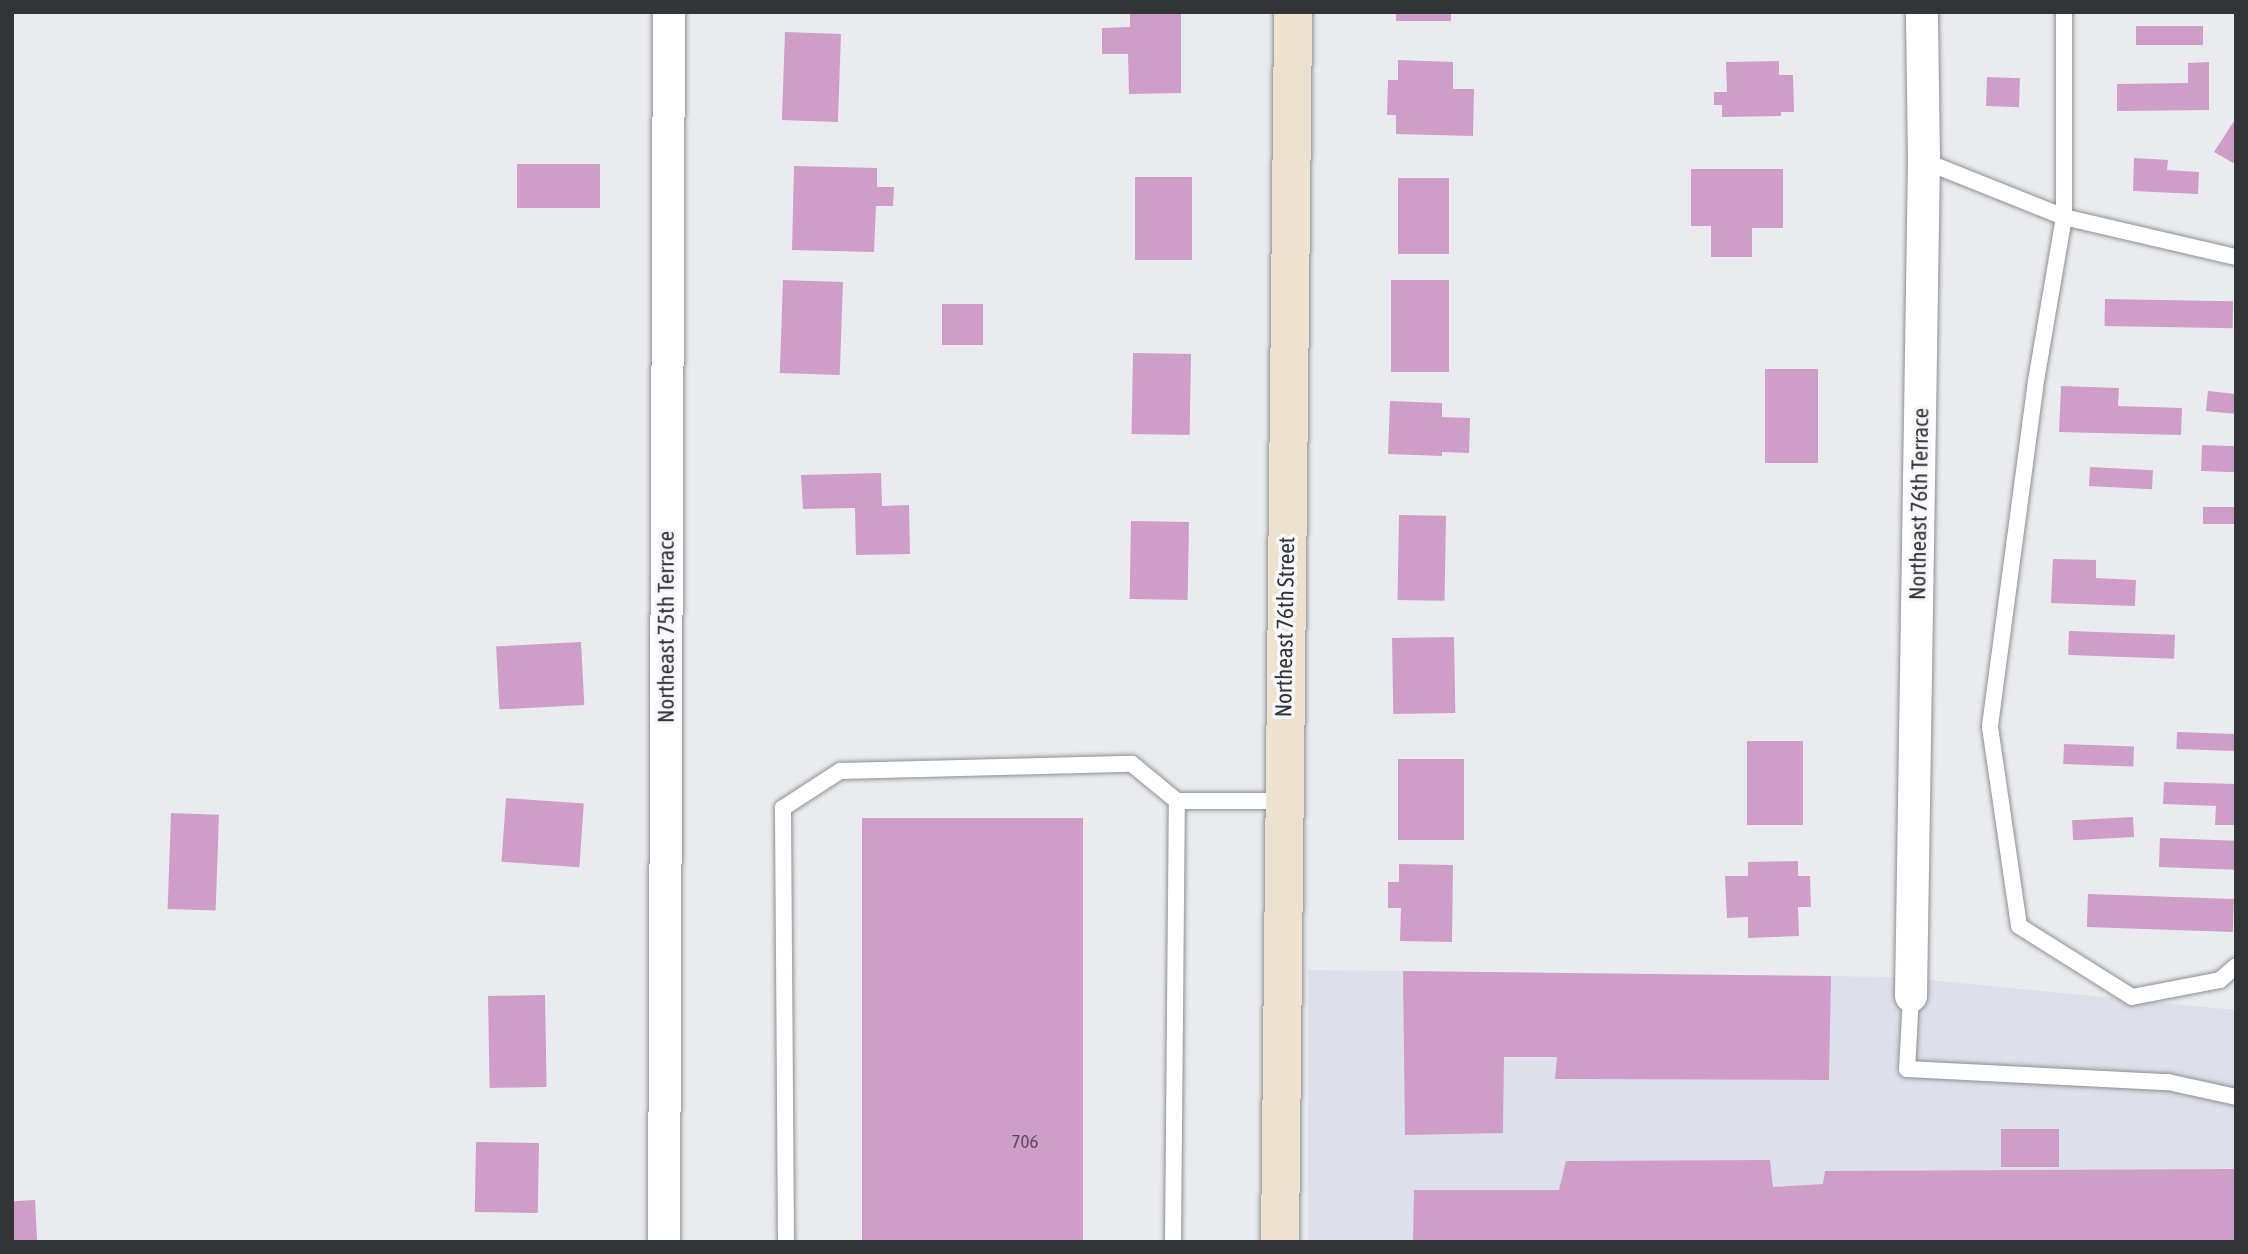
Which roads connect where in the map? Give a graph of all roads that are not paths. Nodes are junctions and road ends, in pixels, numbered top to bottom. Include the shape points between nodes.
1 (669, 12) edge
2 (1293, 12) edge
3 (1922, 12) edge
4 (2064, 12) edge
5 (1924, 161) junction
6 (2064, 217) junction
7 (2236, 257) edge
8 (1177, 801) junction
9 (1283, 801) junction
10 (2236, 966) edge
11 (1911, 996) joint
12 (2236, 1097) edge
13 (664, 1242) edge
14 (786, 1242) edge
15 (1173, 1242) edge
16 (1280, 1242) edge

1 - 13 street, Northeast 75th Terrace
2 - 9 street, Northeast 76th Street
3 - 5 street, Northeast 76th Terrace
4 - 6 lane
5 - 6 lane
5 - 11 street, Northeast 76th Terrace
6 - 7 lane
6 - 10 lane via 2036,381 1990,727 2019,926 2132,997 2220,980
8 - 9 lane
8 - 14 lane via 1132,764 840,771 783,808
8 - 15 lane
9 - 16 street, Northeast 76th Street
11 - 12 lane via 1907,1069 2168,1082

